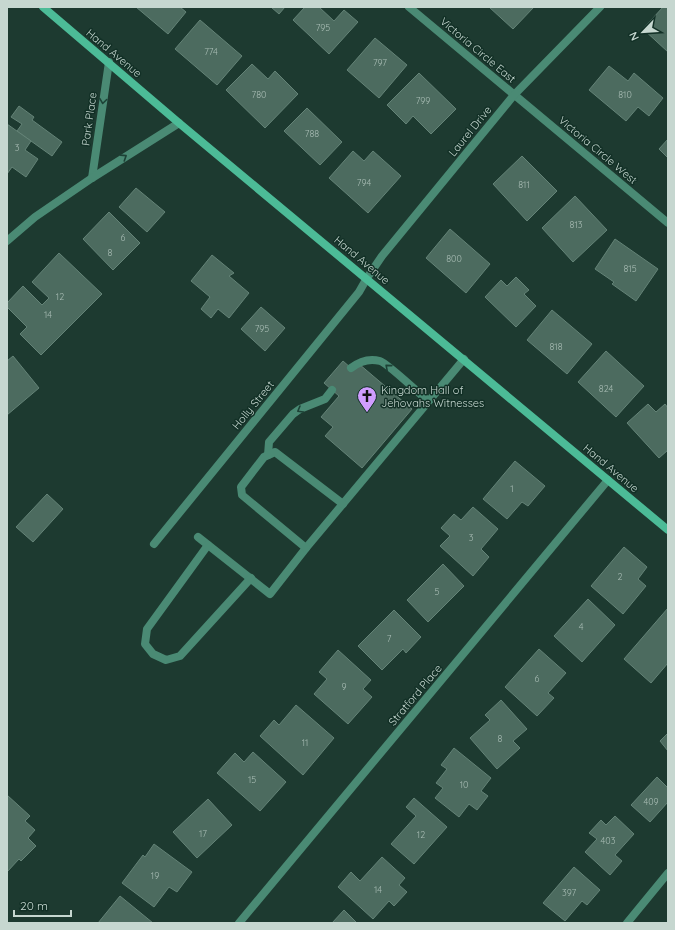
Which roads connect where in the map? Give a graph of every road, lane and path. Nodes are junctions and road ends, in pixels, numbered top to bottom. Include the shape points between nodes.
1 (43, 7) edge
2 (409, 7) edge
3 (600, 7) edge
4 (109, 62) junction
5 (514, 95) junction
6 (179, 123) junction
7 (92, 178) junction
8 (668, 223) edge
9 (7, 241) edge
10 (367, 278) junction
11 (464, 359) junction
12 (351, 368) dead end
13 (332, 390) dead end
14 (428, 401) junction
15 (268, 455) junction
16 (608, 480) junction
17 (343, 504) junction
18 (668, 530) edge
19 (198, 537) dead end
20 (154, 544) dead end
21 (208, 545) junction
22 (306, 548) junction
23 (250, 578) junction
24 (668, 873) edge
25 (239, 923) edge
26 (627, 923) edge

1 - 4 street, Hand Avenue
2 - 5 street, Victoria Circle East
3 - 5 street, Laurel Drive
4 - 6 street, Hand Avenue
4 -> 7 street, Park Place
5 - 8 street, Victoria Circle West
5 - 10 street, Laurel Drive via 382,256
7 -> 6 street
6 - 10 street, Hand Avenue
7 - 9 street via 35,217
10 - 11 street, Hand Avenue
10 - 20 street, Holly Street via 359,292
11 - 14 street
11 - 16 street, Hand Avenue
14 -> 12 street via 382,361 370,360 357,363
13 -> 15 street via 325,398 293,414 268,442
14 - 17 street
15 - 17 street via 276,452
15 - 22 street via 241,487 242,495
16 - 18 street, Hand Avenue
16 - 25 street, Stratford Place
17 - 22 street
19 - 21 street
21 - 23 street
21 - 23 street via 147,629 145,644 152,654 166,660 180,656
22 - 23 street via 270,594
24 - 26 street

